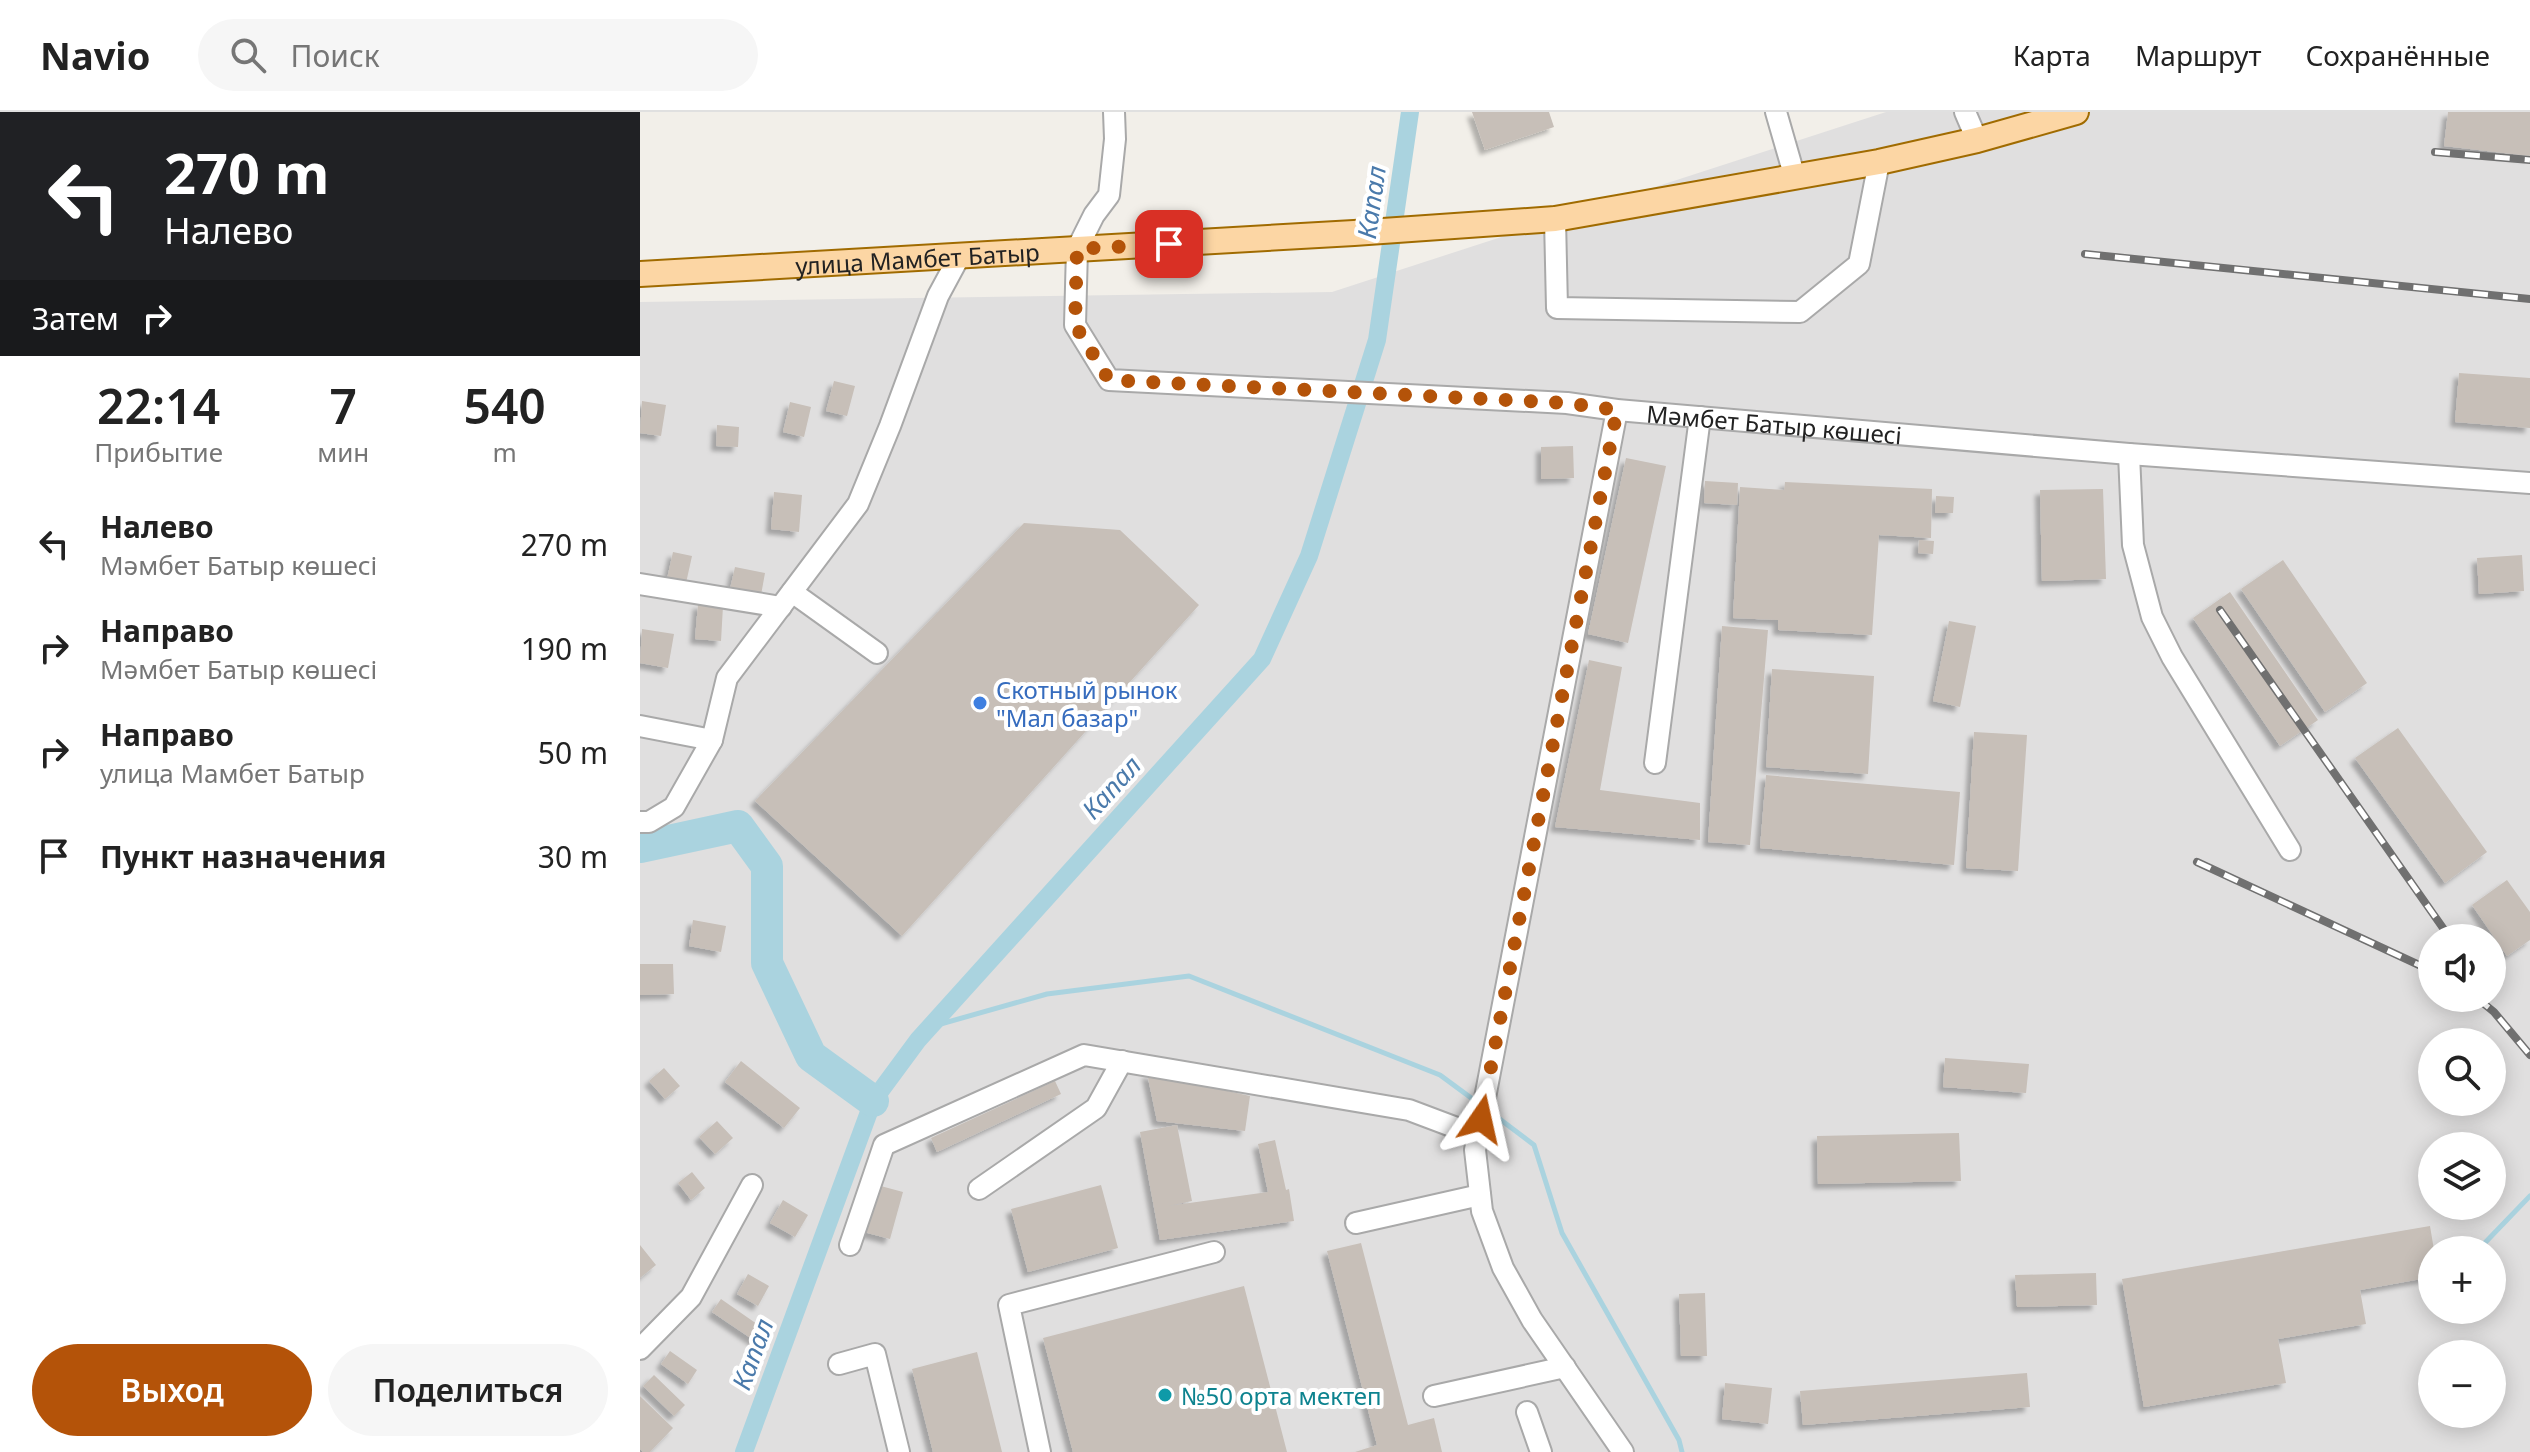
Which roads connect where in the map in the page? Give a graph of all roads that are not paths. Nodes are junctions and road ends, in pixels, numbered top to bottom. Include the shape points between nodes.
1 (1114, 112) edge
2 (1776, 112) edge
3 (1965, 112) edge
4 (2076, 112) edge
5 (1977, 140) junction
6 (1879, 162) junction
7 (1795, 178) junction
8 (1555, 219) junction
9 (1077, 249) junction
10 (959, 257) junction
11 (640, 274) edge
12 (1617, 410) junction
13 (1700, 417) junction
14 (2129, 454) junction
15 (2530, 483) edge
16 (640, 584) edge
17 (786, 599) junction
18 (877, 653) dead end
19 (640, 726) edge
20 (712, 740) junction
21 (1655, 763) dead end
22 (640, 822) edge
23 (2290, 850) dead end
24 (1122, 1061) junction
25 (1479, 1128) junction
26 (752, 1185) dead end
27 (979, 1189) dead end
28 (1480, 1195) junction
29 (1356, 1223) dead end
30 (850, 1245) dead end
31 (1214, 1252) dead end
32 (640, 1349) edge
33 (839, 1364) dead end
34 (1565, 1367) junction
35 (1434, 1396) dead end
36 (1527, 1412) dead end
37 (899, 1452) edge
38 (1040, 1452) edge
39 (1541, 1452) edge
40 (1623, 1452) edge

1 - 9 street via 1109,195
2 - 7 street
3 - 5 street
4 - 5 main road
5 - 6 main road
6 - 7 main road
6 - 8 street via 1859,264 1800,312 1557,308
7 - 8 main road
8 - 9 main road, улица Мамбет Батыр
9 - 10 main road, улица Мамбет Батыр
9 - 12 street, Мәмбет Батыр көшесі via 1075,325 1109,380 1567,403
10 - 11 main road, улица Мамбет Батыр
10 - 17 street via 938,296 858,504
12 - 13 street, Мәмбет Батыр көшесі
12 - 25 street
13 - 14 street, Мәмбет Батыр көшесі
13 - 21 street
14 - 15 street, Мәмбет Батыр көшесі
14 - 23 street via 2133,545 2152,617
16 - 17 street
17 - 18 street
17 - 20 street via 727,678
19 - 20 street
20 - 22 street via 674,807
24 - 25 street via 1409,1110
24 - 27 street via 1096,1108
24 - 30 street via 1084,1055 884,1145
25 - 28 street via 1475,1150
26 - 32 street via 691,1297
28 - 29 street
28 - 34 street via 1503,1268
31 - 38 street via 1009,1305
33 - 37 street via 875,1354
34 - 35 street
34 - 40 street
36 - 39 street

